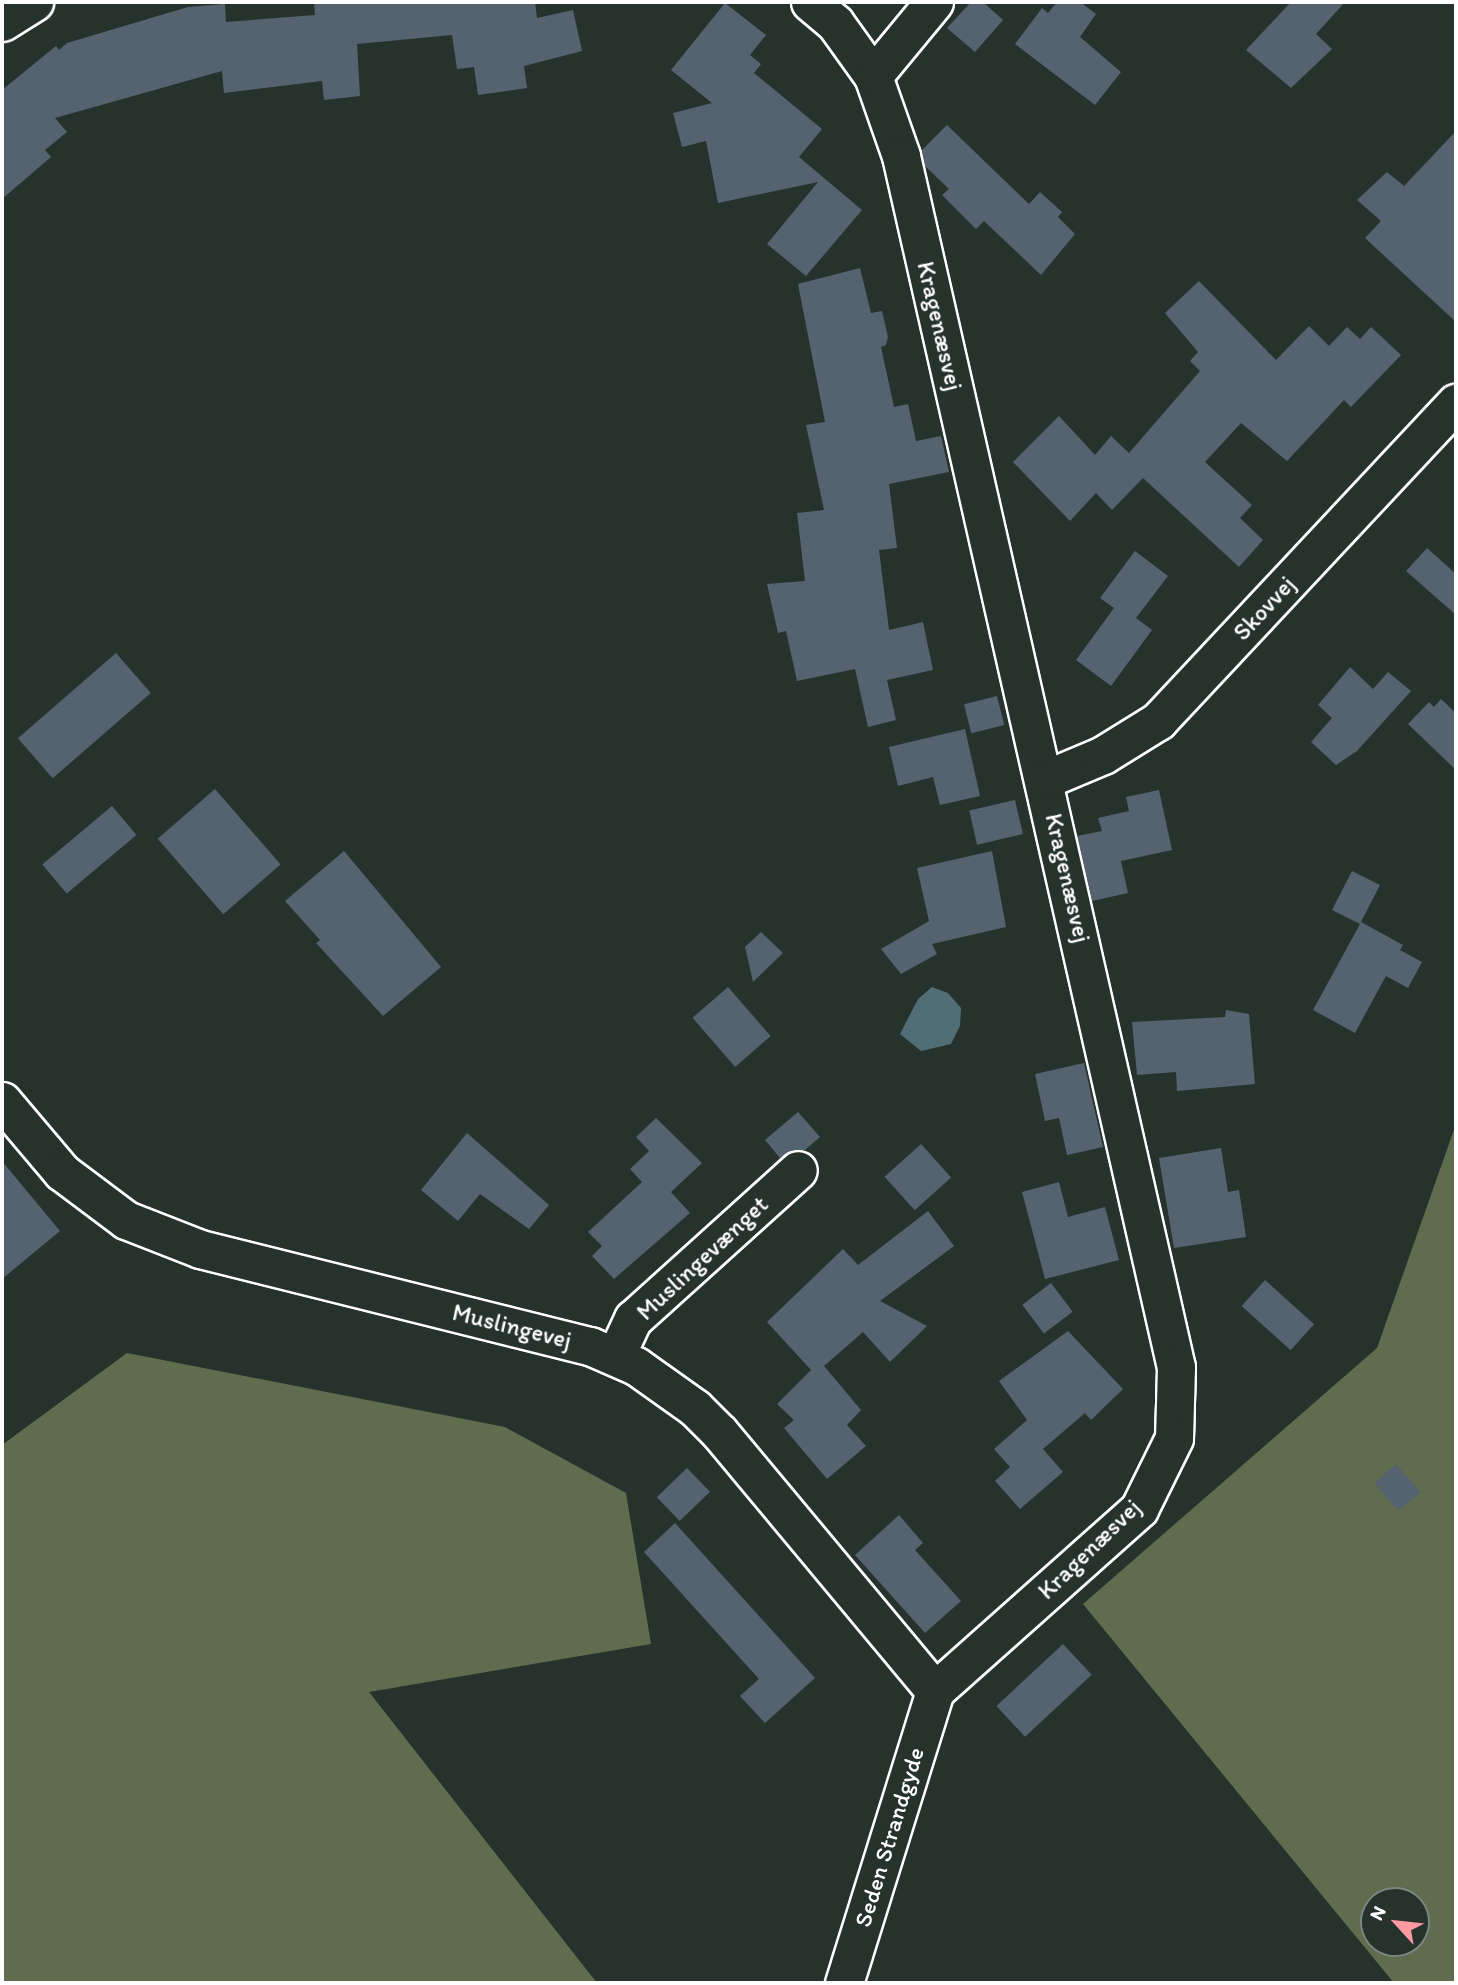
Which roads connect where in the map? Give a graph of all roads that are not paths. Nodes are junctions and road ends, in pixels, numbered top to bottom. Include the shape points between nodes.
1 (34, 2) edge
2 (810, 2) edge
3 (934, 2) edge
4 (2, 22) edge
5 (873, 76) junction
6 (1456, 402) edge
7 (1046, 779) junction
8 (2, 1101) edge
9 (798, 1170) dead end
10 (616, 1355) junction
11 (934, 1691) junction
12 (844, 1983) edge

1 - 4 street
2 - 5 street, Kragenæsvej via 835,23
3 - 5 street
5 - 7 street, Kragenæsvej via 901,156
6 - 7 street, Skovvej via 1158,720 1103,755
7 - 11 street, Kragenæsvej via 1176,1367 1174,1438 1139,1508
8 - 10 street, Muslingevej via 62,1172 125,1220 200,1249
9 - 10 street, Muslingevænget via 633,1319
10 - 11 street, Muslingevej via 708,1420
11 - 12 street, Seden Strandgyde

